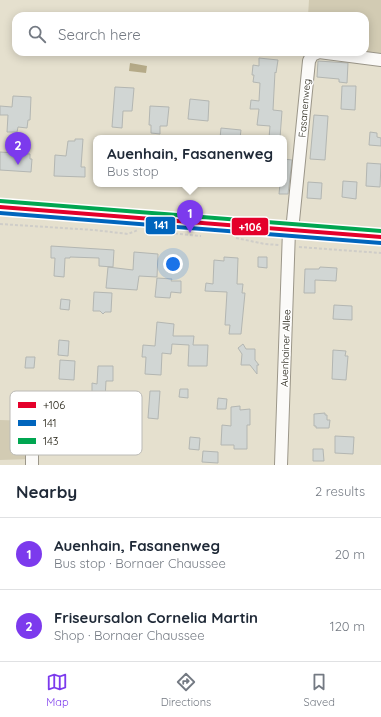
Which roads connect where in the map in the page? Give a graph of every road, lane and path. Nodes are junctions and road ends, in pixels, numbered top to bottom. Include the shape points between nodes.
1 (312, 56) edge
2 (350, 56) edge
3 (381, 60) edge
4 (0, 207) edge
5 (0, 224) edge
6 (141, 229) dead end
7 (291, 231) junction
8 (168, 233) dead end
9 (205, 236) dead end
10 (381, 237) edge
11 (234, 238) dead end
12 (288, 246) junction
13 (381, 253) edge
14 (281, 465) edge

1 - 7 street, Fasanenweg
2 - 3 street, Fasanenweg
4 - 7 street
5 - 6 path via 128,234
7 - 10 street
7 - 12 street, Auenhainer Allee
8 - 9 path
11 - 12 path
12 - 13 path
12 - 14 street, Auenhainer Allee

